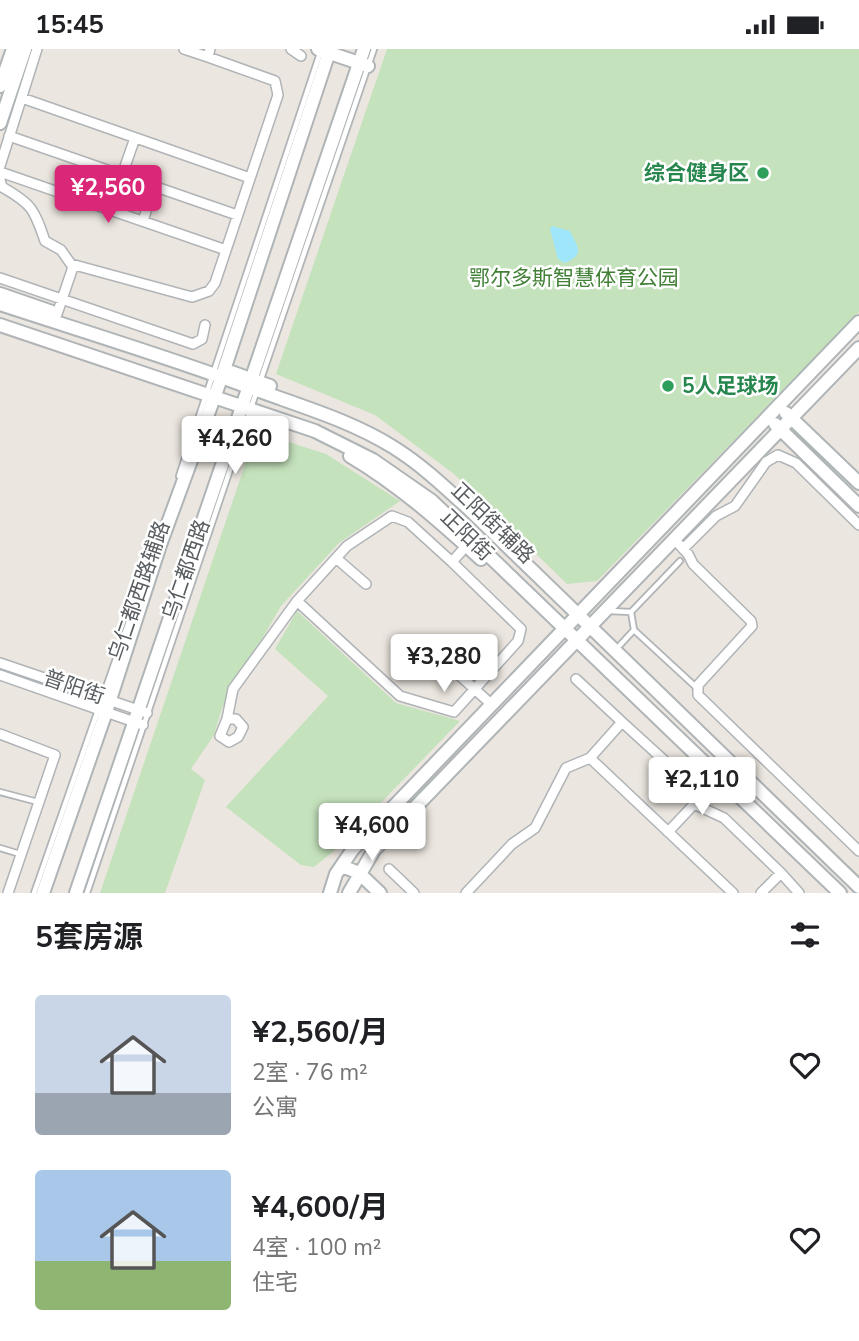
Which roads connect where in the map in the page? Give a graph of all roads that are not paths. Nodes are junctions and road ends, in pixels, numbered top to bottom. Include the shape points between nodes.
1 (13, 49) edge
2 (25, 49) edge
3 (37, 49) edge
4 (184, 49) edge
5 (291, 49) edge
6 (324, 50) edge
7 (367, 50) edge
8 (209, 53) edge
9 (301, 56) dead end
10 (363, 65) junction
11 (0, 86) edge
12 (22, 98) junction
13 (0, 123) edge
14 (9, 136) junction
15 (135, 138) junction
16 (89, 164) junction
17 (0, 166) edge
18 (0, 172) edge
19 (122, 175) junction
20 (250, 178) junction
21 (0, 180) edge
22 (154, 186) junction
23 (78, 199) junction
24 (237, 215) junction
25 (143, 221) junction
26 (226, 250) junction
27 (71, 264) junction
28 (0, 278) edge
29 (0, 295) edge
30 (62, 299) junction
31 (0, 304) edge
32 (57, 314) junction
33 (859, 322) edge
34 (0, 325) edge
35 (205, 325) dead end
36 (0, 332) edge
37 (859, 348) edge
38 (219, 371) junction
39 (253, 384) junction
40 (209, 399) junction
41 (778, 405) junction
42 (244, 412) junction
43 (767, 417) junction
44 (791, 418) junction
45 (780, 429) junction
46 (859, 483) edge
47 (859, 506) edge
48 (859, 524) edge
49 (674, 539) junction
50 (466, 546) junction
51 (683, 549) junction
52 (336, 558) junction
53 (680, 561) dead end
54 (452, 562) junction
55 (366, 585) dead end
56 (297, 601) junction
57 (605, 610) junction
58 (580, 611) junction
59 (631, 613) junction
60 (592, 624) junction
61 (562, 630) junction
62 (634, 630) junction
63 (574, 643) junction
64 (620, 645) junction
65 (435, 653) dead end
66 (0, 663) edge
67 (0, 675) edge
68 (576, 679) dead end
69 (475, 689) junction
70 (698, 689) junction
71 (104, 704) junction
72 (491, 704) junction
73 (141, 717) junction
74 (227, 719) dead end
75 (622, 722) junction
76 (0, 734) edge
77 (590, 758) junction
78 (715, 782) junction
79 (0, 792) edge
80 (39, 802) junction
81 (694, 803) junction
82 (668, 832) junction
83 (0, 848) edge
84 (859, 851) edge
85 (21, 854) junction
86 (342, 866) junction
87 (389, 869) dead end
88 (359, 873) junction
89 (781, 873) junction
90 (859, 876) edge
91 (859, 887) edge
92 (332, 888) edge
93 (351, 892) edge
94 (8, 893) edge
95 (34, 893) edge
96 (43, 893) edge
97 (76, 893) edge
98 (87, 893) edge
99 (380, 893) edge
100 (414, 893) edge
101 (466, 893) edge
102 (733, 893) edge
103 (761, 893) edge
104 (799, 893) edge
105 (829, 893) edge
106 (840, 893) edge

1 - 11 main road
2 - 13 main road
3 - 12 street
4 - 8 street
5 - 9 street
6 - 10 main road
6 - 38 main road, 乌仁都西路
7 - 10 main road, 乌仁都西路
8 - 20 street via 275,81 278,95
10 - 39 main road, 乌仁都西路
12 - 14 street
12 - 15 street
14 - 16 street
14 - 17 street
15 - 19 street
15 - 20 street
16 - 19 street
16 - 23 street
18 - 23 street
19 - 22 street
20 - 24 street
21 - 27 street via 2,187 25,200 45,241 61,250
22 - 24 street
22 - 25 street
23 - 25 street
24 - 26 street
25 - 26 street
26 - 27 street via 215,283 209,291 192,297
27 - 30 street
28 - 30 street
29 - 32 main road
30 - 32 street
30 - 35 street via 193,344 202,339
31 - 38 main road
32 - 38 main road
33 - 41 main road
34 - 40 main road, 正阳街
36 - 40 main road
37 - 44 main road
38 - 39 main road
38 - 40 main road, 乌仁都西路
39 - 42 main road, 乌仁都西路
39 - 58 main road via 341,421 432,475
40 - 42 main road, 正阳街
40 - 71 main road, 乌仁都西路
41 - 43 main road
41 - 44 main road
42 - 50 main road, 正阳街辅路 via 321,442 376,472 428,510
42 - 61 main road, 正阳街 via 315,431 373,460 432,501
42 - 73 main road, 乌仁都西路
43 - 45 main road
43 - 58 main road
44 - 45 main road
44 - 46 main road
45 - 47 main road
45 - 49 main road
48 - 51 street via 796,463 778,455 766,462 735,506 716,516
49 - 51 street
49 - 57 main road
50 - 54 street
50 - 61 main road, 正阳街辅路
51 - 70 street via 752,626
52 - 54 street via 392,516 408,522
52 - 55 street
52 - 56 street
53 - 59 lane
54 - 69 street via 521,629 518,641
56 - 69 street via 400,696 454,712
56 - 74 street via 233,689
57 - 59 lane
57 - 60 main road
58 - 60 main road
58 - 61 main road
59 - 62 lane
60 - 63 main road
60 - 64 main road
60 - 91 main road
61 - 63 main road, 正阳街
61 - 72 main road
62 - 64 lane
62 - 70 lane
63 - 78 main road
63 - 88 main road via 374,850
63 - 106 main road, 正阳街
64 - 90 main road
65 - 69 street
66 - 71 street, 普阳街
67 - 71 street, 普阳街
68 - 75 street
69 - 72 street
70 - 84 street via 698,695
71 - 73 street, 普阳街
71 - 95 lane
71 - 96 main road, 乌仁都西路
72 - 86 main road
73 - 97 main road, 乌仁都西路
73 - 98 lane
75 - 77 street
75 - 81 street via 678,773
76 - 80 street via 55,755
77 - 82 street
77 - 101 street via 566,768 535,828 512,844
78 - 81 street
78 - 105 main road
79 - 80 lane
80 - 85 street
81 - 82 street
81 - 89 street via 724,818
82 - 102 street
83 - 85 lane
85 - 94 street
86 - 88 main road
86 - 92 main road
87 - 100 street
88 - 93 main road
88 - 99 main road
89 - 103 street
89 - 104 street
92 - 93 main road

